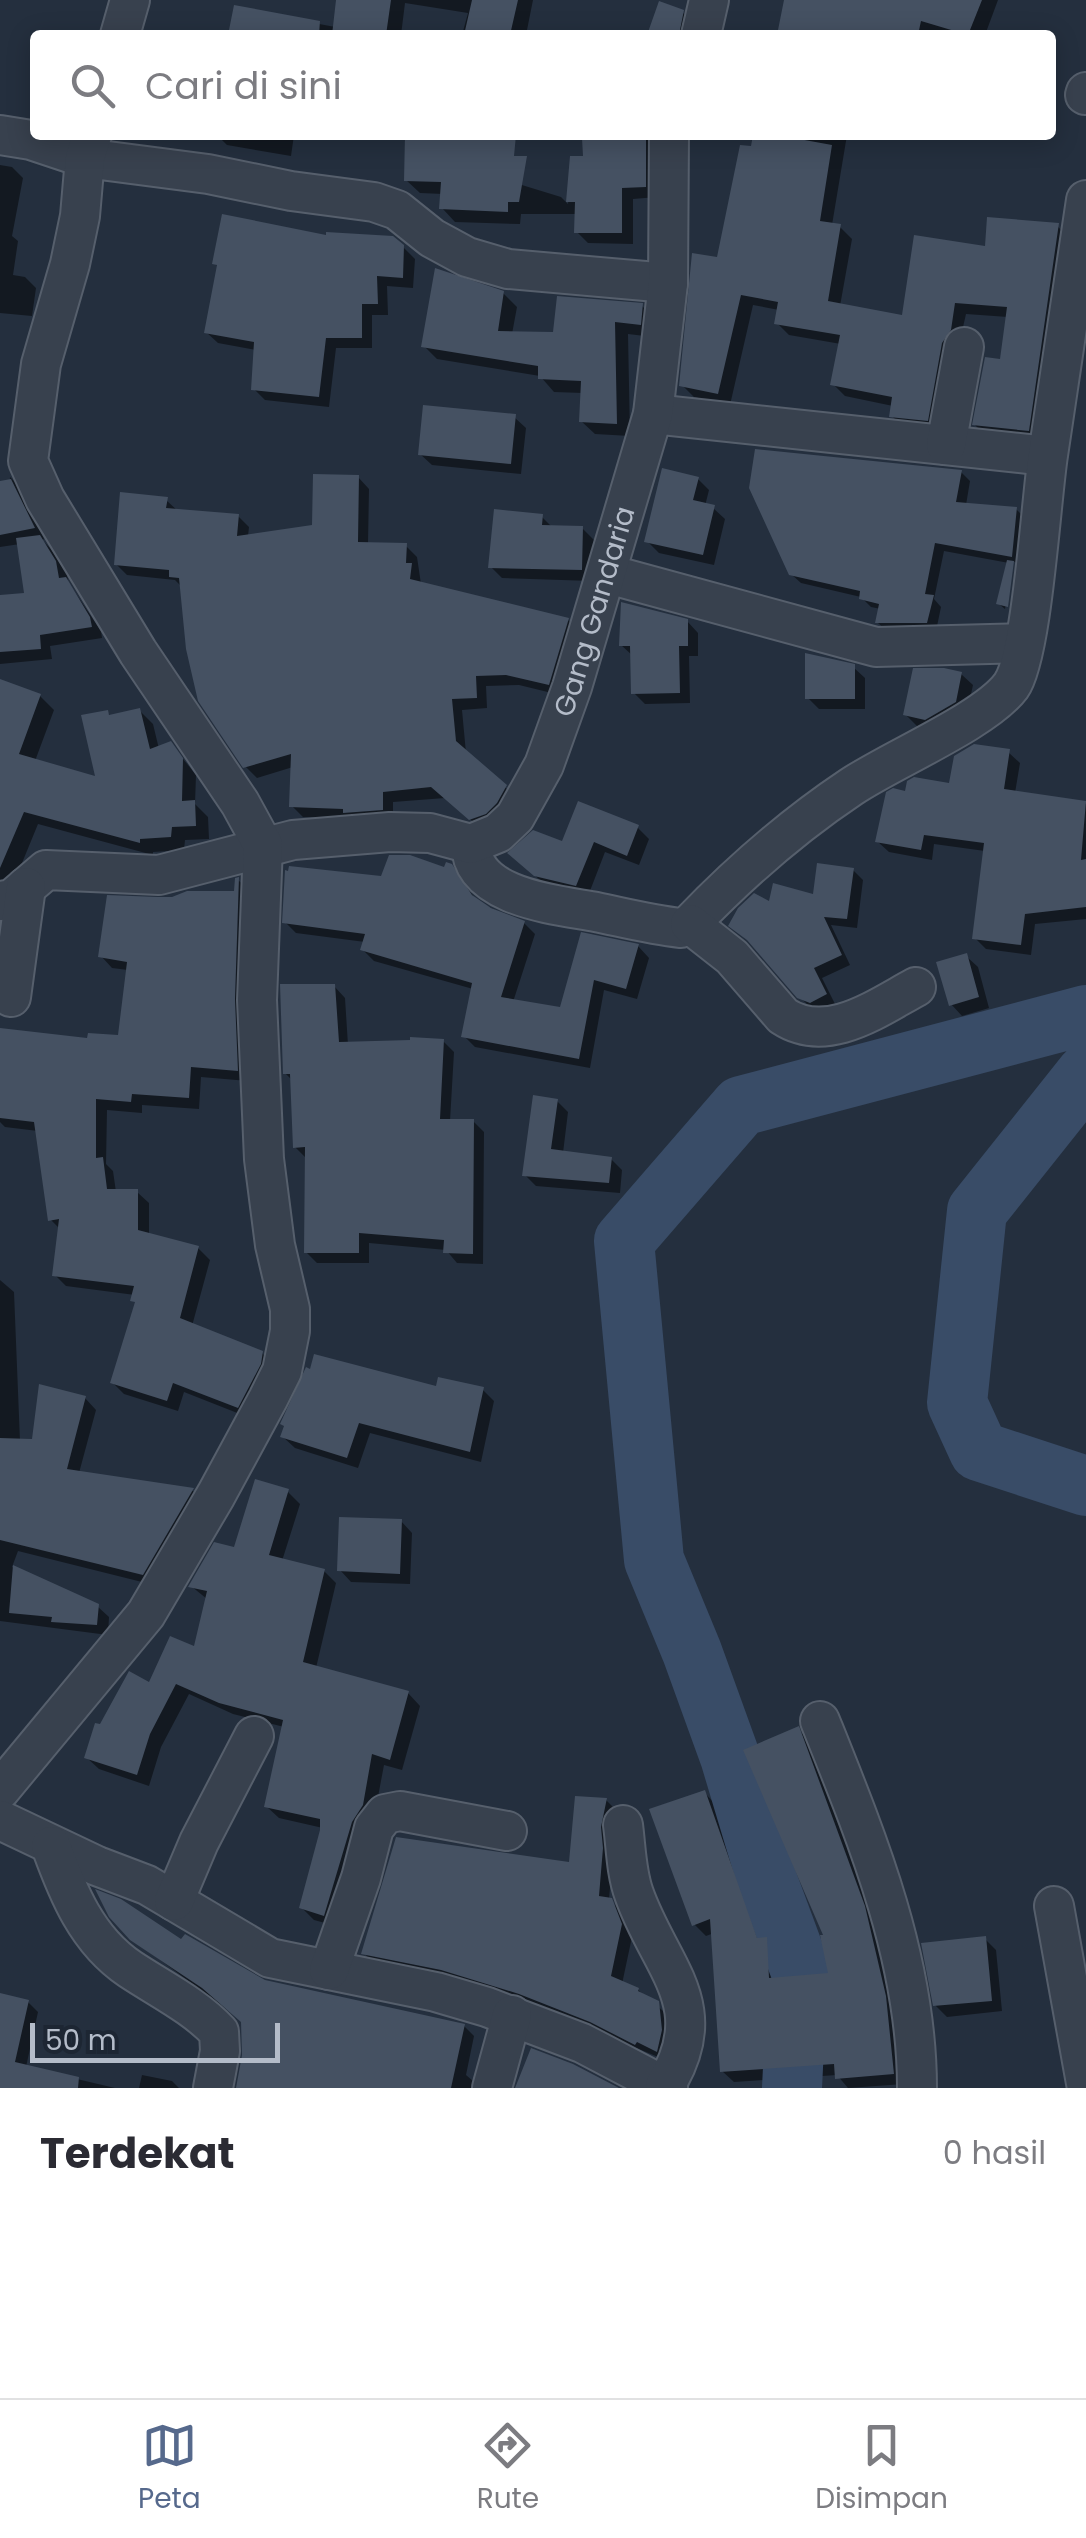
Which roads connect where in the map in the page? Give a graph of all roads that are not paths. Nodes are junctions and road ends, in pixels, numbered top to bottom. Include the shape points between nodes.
1 (130, 0) edge
2 (710, 0) edge
3 (121, 30) edge
4 (701, 30) edge
5 (0, 134) edge
6 (30, 140) edge
7 (32, 140) edge
8 (669, 140) edge
9 (89, 147) edge
10 (1086, 200) edge
11 (668, 283) junction
12 (964, 346) dead end
13 (1074, 370) edge
14 (654, 414) junction
15 (946, 445) junction
16 (1048, 456) junction
17 (15, 474) edge
18 (608, 574) junction
19 (1024, 643) junction
20 (470, 844) junction
21 (263, 846) junction
22 (13, 894) edge
23 (682, 926) junction
24 (916, 986) dead end
25 (12, 996) dead end
26 (820, 1720) dead end
27 (254, 1736) dead end
28 (0, 1790) edge
29 (0, 1820) edge
30 (623, 1825) dead end
31 (507, 1831) dead end
32 (52, 1846) junction
33 (174, 1900) junction
34 (1054, 1906) dead end
35 (329, 1970) junction
36 (512, 2015) junction
37 (1086, 2082) edge
38 (666, 2087) edge
39 (213, 2088) edge
40 (492, 2088) edge
41 (917, 2088) edge

1 - 3 street
2 - 4 street
5 - 6 street
7 - 9 street
8 - 11 street, Gang Gandaria
9 - 11 street via 374,202 466,257 508,269
9 - 17 street via 27,453
10 - 13 street
11 - 14 street, Gang Gandaria
12 - 15 street
13 - 16 street
14 - 15 street
14 - 18 street, Gang Gandaria
15 - 16 street
16 - 19 street
17 - 21 street
18 - 19 street via 876,646
18 - 20 street, Gang Gandaria via 535,783 498,833
19 - 23 street via 1016,677 993,703 851,786 745,866
20 - 21 street via 414,831
20 - 23 street via 478,870 518,896
21 - 22 street via 159,875 46,870
21 - 28 street via 256,1000 266,1184 290,1309 282,1371 146,1614
22 - 25 street
23 - 24 street via 732,956 794,1022 842,1024
26 - 41 street via 893,1925
27 - 33 street
29 - 32 street
30 - 38 street via 634,1894 686,2007 682,2051
31 - 35 street via 400,1810 385,1814 374,1828
32 - 33 street
32 - 39 street via 98,1941 219,2032
33 - 35 street via 270,1958
34 - 37 street
35 - 36 street
36 - 38 street
36 - 40 street

